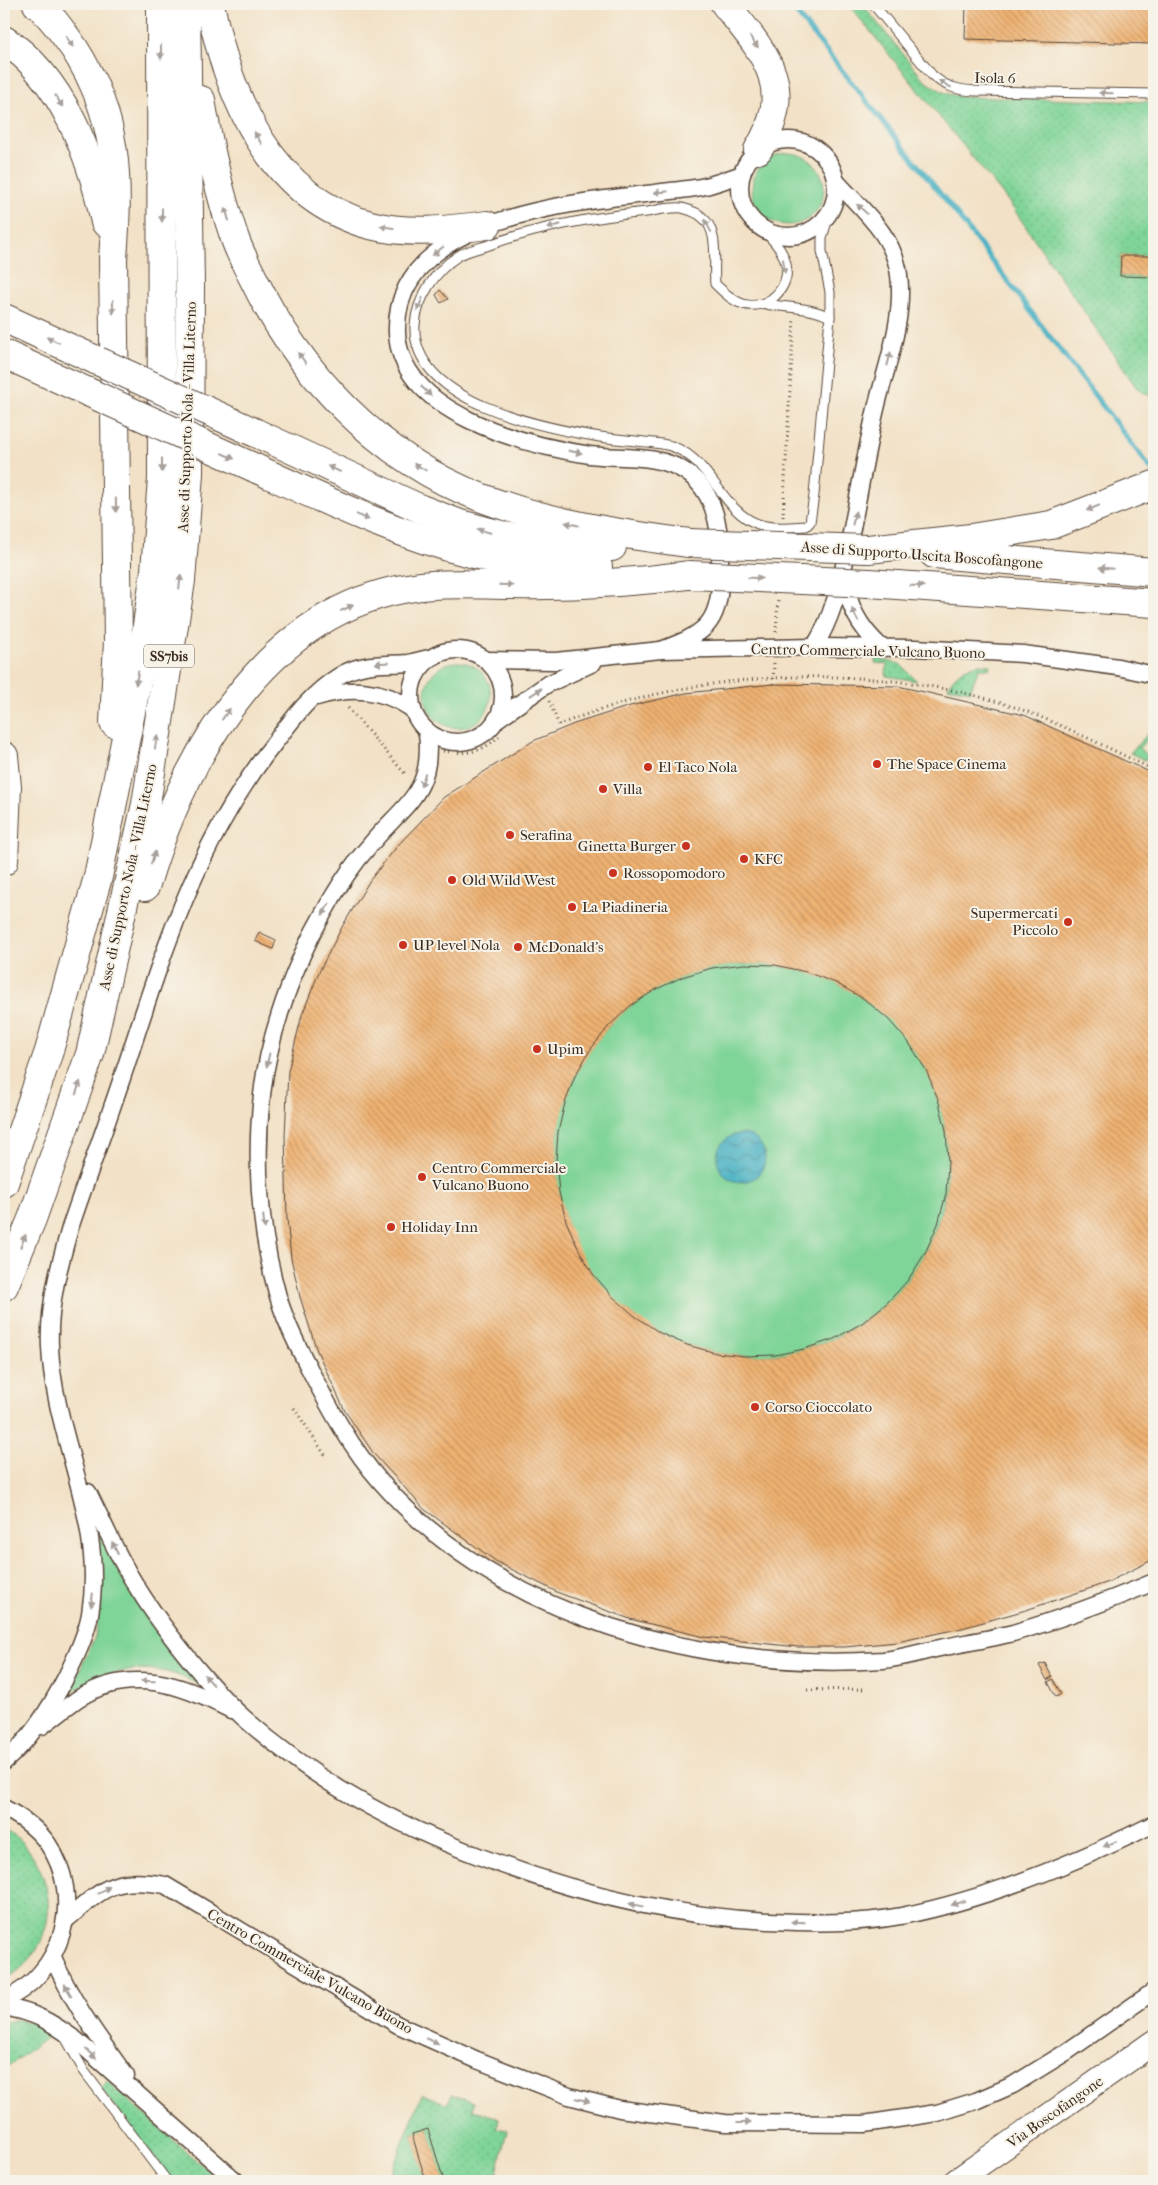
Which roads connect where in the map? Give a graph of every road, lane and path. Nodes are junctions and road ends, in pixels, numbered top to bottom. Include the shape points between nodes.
1 (37, 4) edge
2 (161, 4) edge
3 (725, 4) edge
4 (873, 4) edge
5 (197, 7) edge
6 (4, 40) edge
7 (1154, 94) edge
8 (758, 150) junction
9 (742, 174) junction
10 (837, 182) junction
11 (829, 215) junction
12 (487, 225) junction
13 (759, 227) junction
14 (113, 259) junction
15 (766, 304) junction
16 (795, 308) junction
17 (830, 317) junction
18 (4, 318) edge
19 (4, 354) edge
20 (1149, 485) edge
21 (782, 527) junction
22 (689, 543) junction
23 (868, 549) junction
24 (1154, 572) edge
25 (689, 575) junction
26 (842, 575) junction
27 (778, 596) dead end
28 (1154, 603) edge
29 (814, 647) junction
30 (775, 648) junction
31 (882, 648) junction
32 (662, 650) junction
33 (610, 657) junction
34 (430, 658) junction
35 (486, 660) junction
36 (1154, 675) edge
37 (773, 677) junction
38 (773, 684) dead end
39 (334, 692) junction
40 (546, 695) dead end
41 (312, 698) junction
42 (412, 709) junction
43 (500, 726) junction
44 (427, 732) junction
45 (4, 756) edge
46 (438, 756) dead end
47 (1152, 764) dead end
48 (1149, 768) junction
49 (1154, 770) edge
50 (419, 790) junction
51 (4, 860) edge
52 (98, 877) junction
53 (90, 1054) junction
54 (4, 1183) edge
55 (4, 1286) edge
56 (294, 1408) dead end
57 (327, 1458) dead end
58 (74, 1466) junction
59 (1154, 1582) edge
60 (865, 1689) dead end
61 (807, 1690) dead end
62 (242, 1716) junction
63 (32, 1733) junction
64 (4, 1762) edge
65 (4, 1808) edge
66 (1154, 1824) edge
67 (66, 1920) junction
68 (53, 1956) junction
69 (1154, 1991) edge
70 (4, 2000) edge
71 (4, 2007) edge
72 (61, 2029) junction
73 (1154, 2042) edge
74 (145, 2102) junction
75 (167, 2181) edge
76 (236, 2181) edge
77 (956, 2181) edge

1 -> 14 highway via 64,34 83,63 109,125 117,203
2 -> 52 highway, Asse di Supporto Nola - Villa Literno / SS7bis via 162,478 155,571
3 -> 8 highway via 760,50 777,95 770,130
7 -> 4 lane, Isola 6 via 951,88 932,75
12 -> 5 highway via 439,231 370,225 307,194 280,169 259,140 239,105
22 -> 5 highway via 593,529 482,498 433,474 372,434 338,403 282,330 234,238 213,167
53 -> 5 highway, Asse di Supporto Nola - Villa Literno / SS7bis via 146,804 181,581 189,454
6 -> 14 highway via 20,50 45,79 86,151 100,193
8 - 9 street via 748,160
8 - 10 street via 771,142 785,139 813,146 833,168
9 -> 12 street via 698,188 571,204
9 - 13 street via 742,203
10 - 11 street
26 -> 10 street via 901,296 899,273 883,233
11 - 13 street via 818,227 804,234 773,234
11 - 17 lane via 822,251 830,292
12 -> 32 street via 447,244 415,273 405,290 400,310 397,332 401,356 412,377 428,394 447,408 478,423 556,448 591,455 653,460 687,472 710,502 718,524 720,596 717,610 704,630
13 -> 15 lane via 771,237 786,264 781,289
14 -> 52 highway via 118,641 115,711
15 - 16 lane
15 -> 21 lane via 744,304 729,297 715,284 713,237 709,225 693,211 680,208 557,225 460,256 441,270 425,292 416,310 415,334 420,352 433,373 452,390 514,418 602,437 675,447 690,456 745,517 764,526
16 - 17 lane
16 - 21 path
17 - 21 lane via 810,522 806,526
22 -> 18 highway, bridge via 632,548 553,543 505,536 421,509
19 -> 25 highway, bridge via 362,517 402,532 475,554 520,562
20 -> 23 highway via 1051,525
22 - 23 highway, Asse di Supporto Uscita Boscofangone, bridge
24 -> 23 highway, Asse di Supporto Uscita Boscofangone
25 -> 28 highway, bridge via 869,583
53 -> 25 highway via 155,852 179,793 214,730 243,690 310,627 348,607 421,587 640,582
26 - 29 street via 824,632
31 -> 26 street via 858,622 850,607
27 - 30 path
29 - 30 street, Centro Commerciale Vulcano Buono
29 - 31 street, Centro Commerciale Vulcano Buono
30 - 32 street, Centro Commerciale Vulcano Buono
30 - 37 path
31 - 36 street, Centro Commerciale Vulcano Buono via 1023,654
32 - 33 street, Centro Commerciale Vulcano Buono
33 - 35 street, Centro Commerciale Vulcano Buono via 556,661
43 -> 33 street, Centro Commerciale Vulcano Buono via 546,685
34 - 35 street, Centro Commerciale Vulcano Buono via 458,649 473,652
34 -> 41 street, Centro Commerciale Vulcano Buono via 357,667 340,675
34 - 42 street, Centro Commerciale Vulcano Buono via 412,680
35 - 43 street via 501,682
37 - 38 path
37 - 40 path via 698,685 641,697 559,725
37 - 48 path via 882,681 989,698 1028,711
39 - 41 street
39 - 42 street via 360,689 382,694
39 - 50 path
41 - 58 street, Centro Commerciale Vulcano Buono via 263,758 234,801 188,887 152,981 70,1228 55,1290 50,1346 57,1406
42 - 44 street
43 - 44 street, Centro Commerciale Vulcano Buono via 472,740 449,741
43 - 46 path via 493,742 478,751 455,754 445,751
44 -> 50 street via 428,762
45 - 51 highway via 7,787
47 - 48 path
48 - 49 path
50 -> 59 street via 368,847 325,910 307,943 278,1024 262,1094 259,1171 275,1287 287,1322 333,1416 380,1481 430,1529 473,1562 508,1583 602,1624 704,1651 795,1659 897,1658 1011,1633
52 - 54 highway, Asse di Supporto Nola - Villa Literno / SS7bis via 48,1051
55 -> 53 highway, Asse di Supporto Nola - Villa Literno / SS7bis via 32,1219
56 - 57 path
62 -> 58 street via 194,1663 141,1594
58 -> 63 street via 91,1540 93,1587 90,1615 70,1670
60 - 61 path
62 -> 63 street via 186,1688 157,1681 123,1682 79,1698
66 -> 62 street via 1037,1875 954,1905 900,1916 787,1922 672,1912 568,1888 420,1833 340,1790 288,1754
63 - 64 street
65 - 67 street via 35,1828 58,1861 67,1900
67 - 68 street
67 -> 69 street, Centro Commerciale Vulcano Buono via 101,1890 113,1884 142,1881 165,1886 398,2026 431,2041 570,2096 620,2109 725,2123 864,2124 937,2113 1012,2085 1068,2051
68 - 70 street via 37,1978
74 -> 68 street via 79,2010
71 - 72 street via 49,2020
72 -> 74 street
72 - 75 lane via 84,2071
73 - 77 street, Via Boscofangone
74 - 76 street

